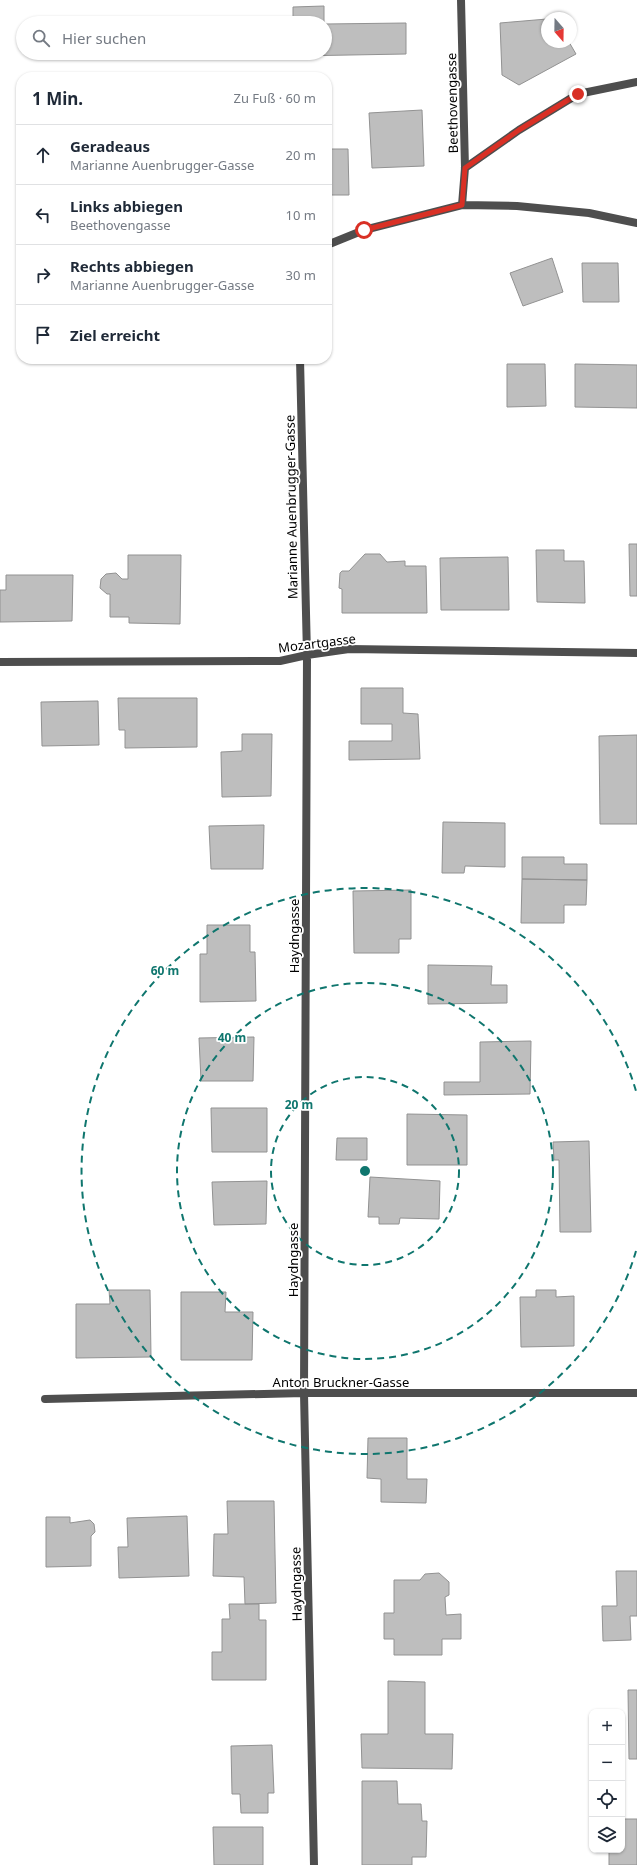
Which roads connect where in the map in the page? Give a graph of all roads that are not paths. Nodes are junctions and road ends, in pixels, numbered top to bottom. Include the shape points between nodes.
1 (461, 0) edge
2 (637, 82) edge
3 (465, 168) junction
4 (462, 205) junction
5 (637, 223) edge
6 (332, 243) edge
7 (300, 364) edge
8 (637, 653) edge
9 (307, 655) junction
10 (0, 662) edge
11 (304, 1393) junction
12 (637, 1394) edge
13 (44, 1399) dead end
14 (314, 1865) edge

1 - 3 street, Beethovengasse
2 - 3 street via 578,94 519,130
3 - 4 street, Beethovengasse
4 - 5 street via 517,206 588,213
4 - 6 street via 364,230
7 - 9 street, Marianne Auenbrugger-Gasse
8 - 9 street, Mozartgasse via 349,649
9 - 10 street, Mozartgasse via 280,661
9 - 11 street, Haydngasse
11 - 12 street, Anton Bruckner-Gasse
11 - 13 street, Anton Bruckner-Gasse
11 - 14 street, Haydngasse

